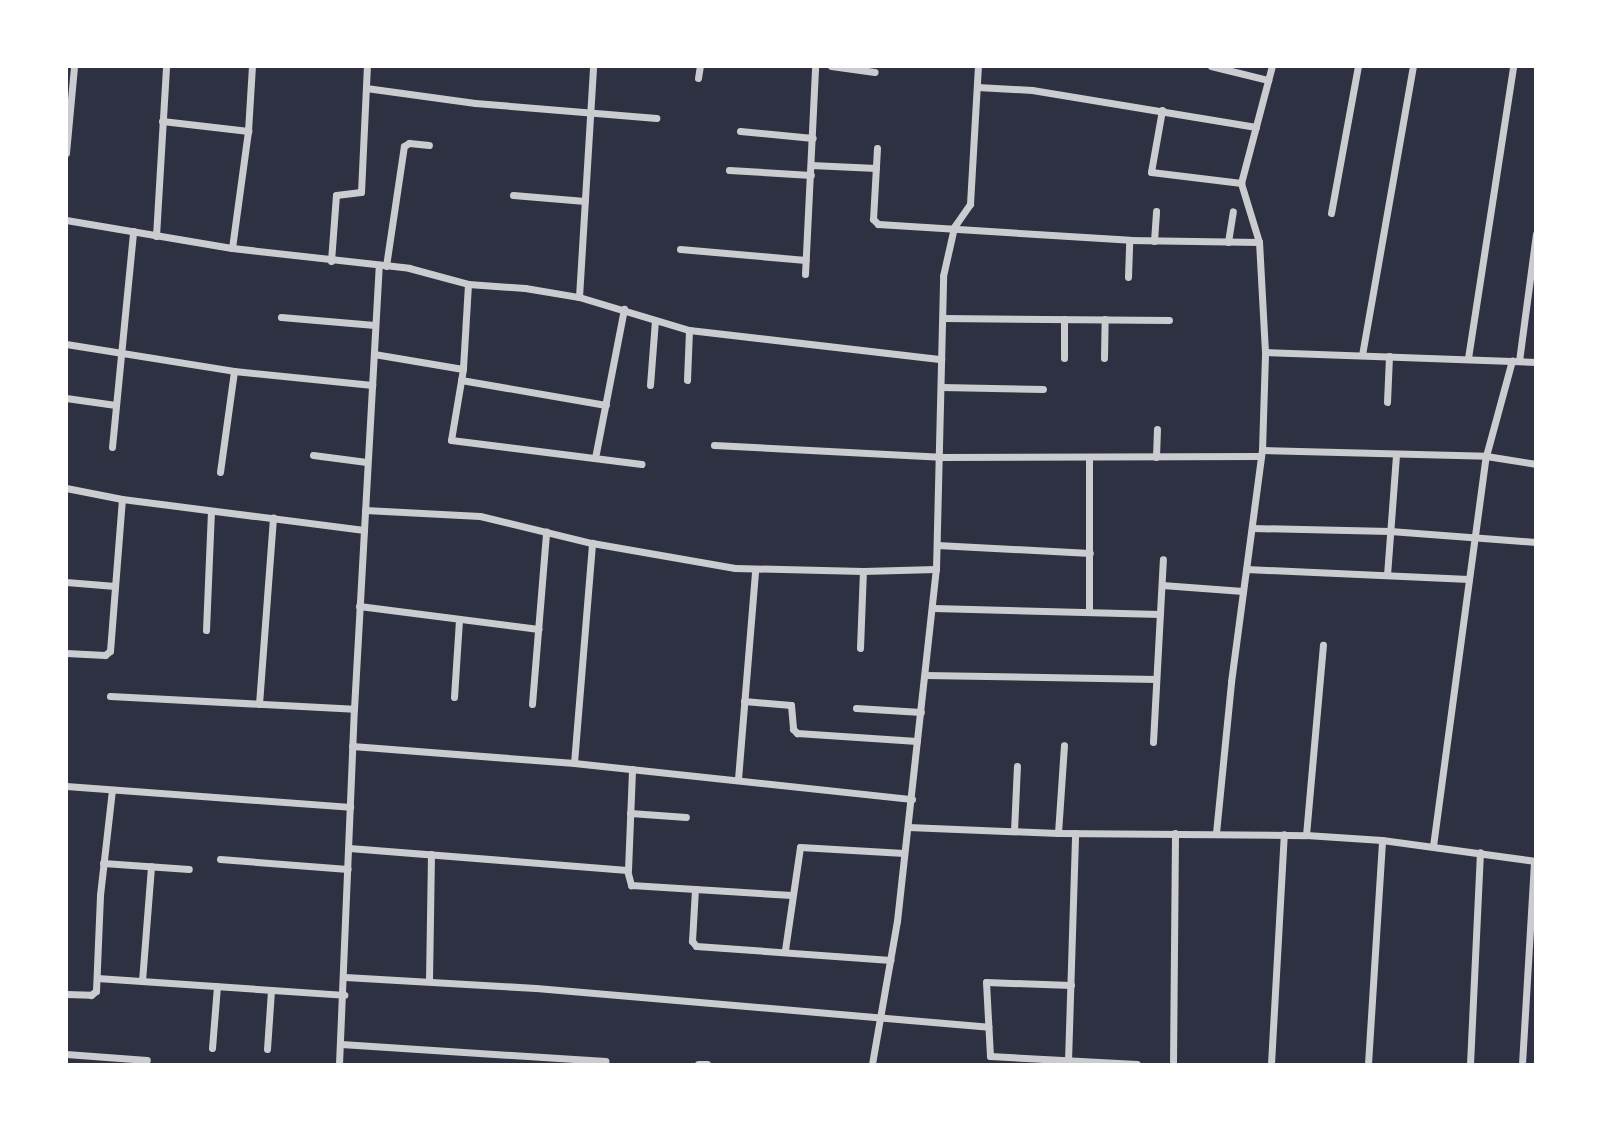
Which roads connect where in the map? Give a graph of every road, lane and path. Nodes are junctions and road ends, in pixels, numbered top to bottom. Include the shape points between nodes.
1 (74, 66) edge
2 (166, 66) edge
3 (252, 66) edge
4 (367, 66) edge
5 (593, 66) edge
6 (700, 66) edge
7 (815, 66) edge
8 (831, 66) edge
9 (978, 66) edge
10 (1211, 66) edge
11 (1272, 66) edge
12 (1358, 66) edge
13 (1413, 66) edge
14 (1513, 66) edge
15 (875, 72) dead end
16 (698, 78) dead end
17 (1268, 80) junction
18 (977, 87) junction
19 (366, 88) junction
20 (1162, 110) junction
21 (592, 112) junction
22 (656, 118) dead end
23 (162, 121) junction
24 (1256, 127) junction
25 (248, 131) junction
26 (740, 131) dead end
27 (813, 138) junction
28 (429, 145) dead end
29 (877, 148) dead end
30 (66, 153) edge
31 (811, 164) junction
32 (876, 167) junction
33 (729, 170) dead end
34 (811, 175) junction
35 (1241, 183) junction
36 (513, 195) dead end
37 (585, 201) junction
38 (1156, 211) dead end
39 (1233, 211) dead end
40 (1331, 214) dead end
41 (66, 220) edge
42 (954, 228) junction
43 (133, 231) junction
44 (1535, 234) edge
45 (156, 236) junction
46 (1129, 240) junction
47 (1154, 241) junction
48 (1228, 242) junction
49 (1259, 242) junction
50 (232, 248) junction
51 (680, 249) dead end
52 (806, 260) junction
53 (331, 261) junction
54 (382, 265) junction
55 (805, 274) dead end
56 (1128, 277) dead end
57 (468, 284) junction
58 (579, 297) junction
59 (624, 309) junction
60 (281, 317) dead end
61 (943, 318) junction
62 (1064, 319) junction
63 (1105, 319) junction
64 (655, 320) junction
65 (1169, 320) dead end
66 (376, 326) junction
67 (689, 330) junction
68 (66, 344) edge
69 (1265, 352) junction
70 (121, 353) junction
71 (374, 354) junction
72 (1362, 355) junction
73 (1388, 356) junction
74 (1064, 358) dead end
75 (1104, 358) dead end
76 (1468, 358) junction
77 (942, 359) junction
78 (1516, 361) junction
79 (1535, 362) edge
80 (463, 369) junction
81 (234, 371) junction
82 (461, 380) junction
83 (688, 380) dead end
84 (372, 385) junction
85 (650, 385) dead end
86 (941, 387) junction
87 (1042, 389) dead end
88 (66, 398) edge
89 (1387, 402) dead end
90 (116, 405) junction
91 (606, 405) junction
92 (1157, 429) dead end
93 (714, 445) dead end
94 (112, 447) dead end
95 (1262, 453) junction
96 (313, 455) dead end
97 (1395, 455) junction
98 (940, 457) junction
99 (1156, 457) junction
100 (1486, 457) junction
101 (595, 458) junction
102 (1089, 459) junction
103 (367, 462) junction
104 (640, 464) dead end
105 (1535, 464) edge
106 (220, 472) dead end
107 (66, 488) edge
108 (122, 499) junction
109 (365, 510) junction
110 (211, 511) junction
111 (273, 519) junction
112 (1252, 528) junction
113 (363, 530) junction
114 (1390, 531) junction
115 (546, 532) junction
116 (1474, 536) junction
117 (1535, 542) edge
118 (593, 543) junction
119 (937, 545) junction
120 (1090, 553) junction
121 (1163, 559) dead end
122 (936, 569) junction
123 (1246, 569) junction
124 (755, 570) junction
125 (863, 571) junction
126 (1387, 575) junction
127 (1469, 579) junction
128 (66, 582) edge
129 (1161, 585) junction
130 (115, 586) junction
131 (1243, 591) junction
132 (359, 606) junction
133 (933, 608) junction
134 (1089, 612) junction
135 (1160, 614) junction
136 (458, 618) junction
137 (538, 629) junction
138 (206, 630) dead end
139 (1323, 645) dead end
140 (860, 648) dead end
141 (66, 653) edge
142 (925, 675) junction
143 (1156, 679) junction
144 (110, 696) dead end
145 (454, 698) dead end
146 (744, 701) junction
147 (259, 704) junction
148 (533, 704) dead end
149 (856, 708) dead end
150 (354, 709) junction
151 (921, 712) junction
152 (917, 741) junction
153 (1153, 742) dead end
154 (352, 746) junction
155 (1064, 746) dead end
156 (574, 763) junction
157 (1017, 766) dead end
158 (632, 769) junction
159 (738, 779) junction
160 (66, 786) edge
161 (112, 790) junction
162 (912, 799) junction
163 (350, 807) junction
164 (630, 813) junction
165 (686, 817) dead end
166 (908, 827) junction
167 (1014, 831) junction
168 (1059, 833) junction
169 (1075, 833) junction
170 (1175, 833) junction
171 (1216, 834) junction
172 (1284, 834) junction
173 (1306, 835) junction
174 (1382, 840) junction
175 (1433, 846) junction
176 (349, 848) junction
177 (1480, 852) junction
178 (904, 853) junction
179 (432, 854) junction
180 (220, 859) dead end
181 (1535, 861) edge
182 (103, 863) junction
183 (151, 866) junction
184 (189, 869) dead end
185 (348, 869) junction
186 (628, 870) junction
187 (695, 889) junction
188 (792, 895) junction
189 (785, 950) junction
190 (890, 960) junction
191 (345, 977) junction
192 (97, 978) junction
193 (142, 981) junction
194 (429, 981) junction
195 (1071, 985) junction
196 (217, 986) junction
197 (271, 990) junction
198 (66, 994) edge
199 (344, 995) junction
200 (880, 1019) junction
201 (988, 1027) junction
202 (341, 1044) junction
203 (212, 1048) dead end
204 (267, 1049) dead end
205 (66, 1054) edge
206 (147, 1060) dead end
207 (605, 1061) dead end
208 (1068, 1061) junction
209 (699, 1064) edge
210 (340, 1065) edge
211 (707, 1065) edge
212 (872, 1065) edge
213 (1137, 1065) edge
214 (1173, 1065) edge
215 (1272, 1065) edge
216 (1368, 1065) edge
217 (1470, 1065) edge
218 (1522, 1065) edge

1 - 30 street
2 - 23 street
3 - 25 street
4 - 19 street
5 - 21 street
6 - 16 street
7 - 27 street
8 - 15 street
9 - 18 street
10 - 17 street
11 - 17 street
12 - 40 street
13 - 72 street
14 - 76 street
17 - 24 street
18 - 20 street via 1032,90
18 - 42 street via 970,204
19 - 21 street
19 - 53 street via 361,192 336,195
20 - 24 street
20 - 35 street via 1151,172
21 - 22 street
21 - 37 street
23 - 25 street
23 - 45 street
24 - 35 street
25 - 50 street
26 - 27 street
27 - 31 street
28 - 54 street via 404,146
29 - 32 street
31 - 32 street
31 - 34 street
32 - 42 street via 873,219 878,224
33 - 34 street
34 - 52 street
35 - 49 street
36 - 37 street
37 - 58 street
38 - 47 street
39 - 48 street
41 - 43 street
42 - 46 street
42 - 61 street via 943,276
43 - 45 street
43 - 70 street
44 - 78 street
45 - 50 street
46 - 47 street
46 - 56 street
47 - 48 street
48 - 49 street
49 - 69 street
50 - 53 street
51 - 52 street
52 - 55 street
53 - 54 street
54 - 57 street
54 - 66 street
57 - 58 street
57 - 80 street
58 - 59 street
59 - 64 street
59 - 91 street
60 - 66 street
61 - 62 street
61 - 77 street
62 - 63 street
62 - 74 street
63 - 65 street
63 - 75 street
64 - 67 street
64 - 85 street
66 - 71 street
67 - 77 street
67 - 83 street
68 - 70 street
69 - 72 street
69 - 95 street
70 - 81 street
70 - 90 street
71 - 80 street
71 - 84 street
72 - 73 street
73 - 76 street
73 - 89 street
76 - 78 street
77 - 86 street
78 - 79 street
78 - 100 street
80 - 82 street
81 - 84 street
81 - 106 street
82 - 91 street
82 - 101 street via 451,440
84 - 103 street
86 - 87 street
86 - 98 street
88 - 90 street
90 - 94 street
91 - 101 street
92 - 99 street
93 - 98 street
95 - 97 street
95 - 99 street
95 - 112 street
96 - 103 street
97 - 100 street
97 - 114 street
98 - 102 street
98 - 119 street
99 - 102 street
100 - 105 street
100 - 116 street
101 - 104 street
102 - 120 street
103 - 109 street
107 - 108 street
108 - 110 street
108 - 130 street
109 - 113 street
109 - 115 street via 480,516
110 - 111 street
110 - 138 street
111 - 113 street
111 - 147 street
112 - 114 street
112 - 123 street
113 - 132 street
114 - 116 street
114 - 126 street
115 - 118 street
115 - 137 street
116 - 117 street
116 - 127 street
118 - 124 street
118 - 156 street
119 - 120 street
119 - 122 street
120 - 134 street
121 - 129 street
122 - 125 street
122 - 133 street
123 - 126 street
123 - 131 street
124 - 125 street
124 - 146 street
125 - 140 street
126 - 127 street
127 - 175 street
128 - 130 street
129 - 131 street
129 - 135 street
130 - 141 street via 110,651 104,655
131 - 171 street
132 - 136 street
132 - 150 street
133 - 134 street
133 - 142 street
134 - 135 street
135 - 143 street
136 - 137 street
136 - 145 street
137 - 148 street
139 - 173 street
142 - 143 street
142 - 151 street
143 - 153 street
144 - 147 street
146 - 152 street via 792,705 797,733
146 - 159 street
147 - 150 street
149 - 151 street
150 - 154 street
151 - 152 street
152 - 162 street
154 - 156 street
154 - 163 street
155 - 168 street
156 - 158 street
157 - 167 street
158 - 159 street
158 - 164 street
159 - 162 street
160 - 161 street
161 - 163 street
161 - 182 street
162 - 166 street
163 - 176 street
164 - 165 street
164 - 186 street
166 - 167 street
166 - 178 street
167 - 168 street
168 - 169 street
169 - 170 street
169 - 195 street
170 - 171 street
170 - 214 street
171 - 172 street
172 - 173 street
172 - 215 street
173 - 174 street
174 - 175 street
174 - 216 street
175 - 177 street
176 - 179 street
176 - 185 street
177 - 181 street
177 - 217 street
178 - 188 street via 803,846
178 - 190 street
179 - 186 street
179 - 194 street
180 - 185 street
181 - 218 street
182 - 183 street
182 - 192 street
183 - 184 street
183 - 193 street
185 - 191 street
186 - 187 street via 631,885
187 - 188 street
187 - 189 street via 692,941 696,946
188 - 189 street
189 - 190 street
190 - 200 street
191 - 194 street
191 - 199 street
192 - 193 street
192 - 198 street via 93,995
193 - 196 street
194 - 200 street
195 - 201 street via 986,982
195 - 208 street
196 - 197 street
196 - 203 street
197 - 199 street
197 - 204 street
199 - 202 street
200 - 201 street
200 - 212 street
201 - 208 street via 993,1058
202 - 207 street
202 - 210 street
205 - 206 street
208 - 213 street
209 - 211 street

